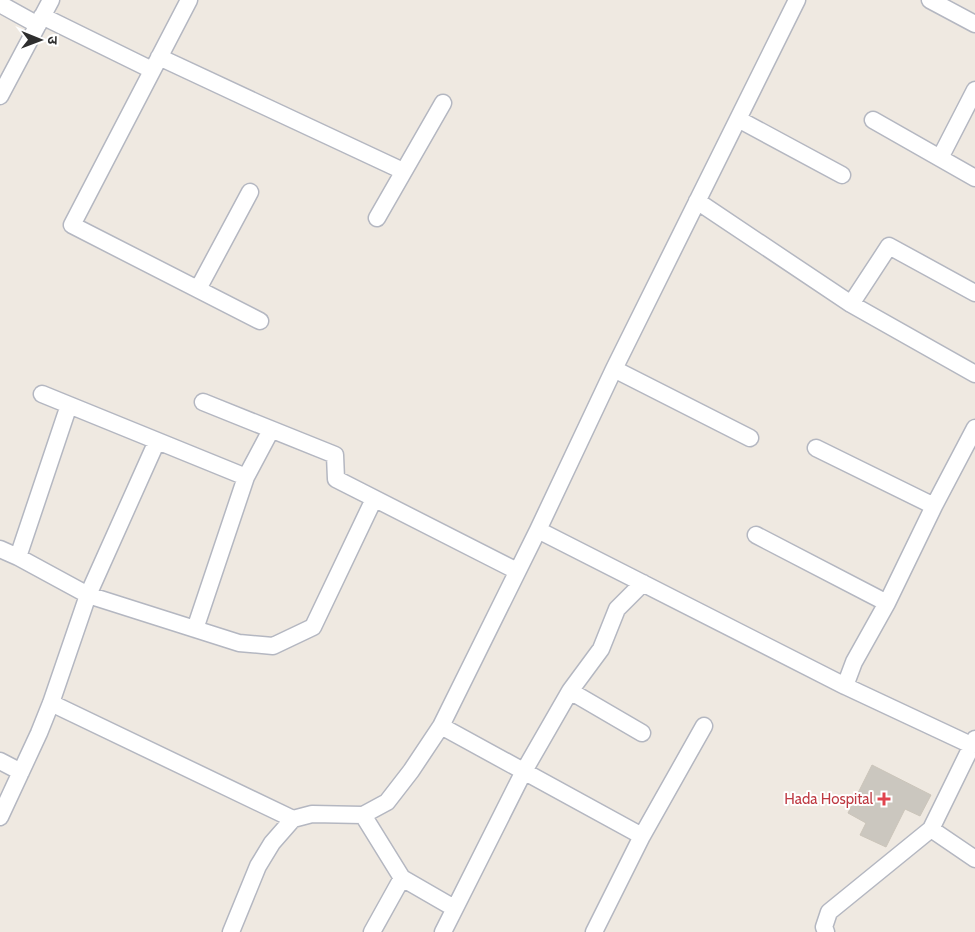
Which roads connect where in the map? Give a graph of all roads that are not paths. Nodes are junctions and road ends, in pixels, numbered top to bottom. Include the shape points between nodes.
1 (51, 0) edge
2 (189, 0) edge
3 (797, 0) edge
4 (930, 0) edge
5 (0, 4) edge
6 (40, 21) junction
7 (975, 24) edge
8 (156, 64) junction
9 (975, 90) edge
10 (0, 96) edge
11 (443, 102) dead end
12 (738, 119) junction
13 (873, 120) dead end
14 (940, 158) junction
15 (403, 171) junction
16 (842, 175) dead end
17 (975, 178) edge
18 (250, 192) dead end
19 (697, 201) junction
20 (377, 218) dead end
21 (198, 289) junction
22 (975, 293) edge
23 (851, 304) junction
24 (260, 321) dead end
25 (614, 369) junction
26 (975, 374) edge
27 (42, 394) dead end
28 (203, 402) dead end
29 (69, 405) junction
30 (975, 428) edge
31 (272, 430) junction
32 (750, 438) dead end
33 (157, 441) junction
34 (816, 448) dead end
35 (246, 478) junction
36 (374, 499) junction
37 (934, 506) junction
38 (538, 530) junction
39 (756, 535) dead end
40 (0, 549) edge
41 (18, 557) junction
42 (517, 571) junction
43 (643, 583) junction
44 (88, 595) junction
45 (888, 603) junction
46 (195, 629) junction
47 (845, 686) junction
48 (570, 691) junction
49 (51, 703) junction
50 (441, 726) junction
51 (704, 726) dead end
52 (642, 733) dead end
53 (973, 742) edge
54 (0, 761) edge
55 (524, 771) junction
56 (21, 772) junction
57 (364, 815) junction
58 (0, 817) edge
59 (293, 819) junction
60 (931, 829) junction
61 (642, 836) junction
62 (975, 859) edge
63 (402, 878) junction
64 (454, 908) junction
65 (824, 930) edge
66 (231, 932) edge
67 (372, 932) edge
68 (443, 932) edge
69 (594, 932) edge

1 - 6 street
2 - 8 street
3 - 12 street
4 - 7 street
5 - 6 street
6 - 8 street
6 - 10 street
8 - 15 street
8 - 21 street via 72,225
9 - 14 street
11 - 15 street
12 - 16 street
12 - 19 street
13 - 14 street
14 - 17 street
15 - 20 street
18 - 21 street
19 - 23 street
19 - 25 street
21 - 24 street
22 - 23 street via 889,246
23 - 26 street
25 - 32 street
25 - 38 street
27 - 29 street
28 - 31 street
29 - 33 street
29 - 41 street
30 - 37 street
31 - 35 street
31 - 36 street via 335,455 336,479
33 - 35 street
33 - 44 street
34 - 37 street
35 - 46 street
36 - 42 street
36 - 46 street via 313,626 273,646 239,643
37 - 45 street
38 - 42 street
38 - 43 street
39 - 45 street
40 - 41 street
41 - 44 street
42 - 50 street
43 - 47 street
43 - 48 street via 617,609 601,649
44 - 46 street
44 - 49 street
45 - 47 street via 854,662
47 - 53 street
48 - 52 street
48 - 55 street
49 - 56 street
49 - 59 street
50 - 55 street
50 - 57 street via 387,802
51 - 61 street
53 - 60 street
54 - 56 street
55 - 61 street
55 - 64 street
56 - 58 street
57 - 59 street via 312,814
57 - 63 street
59 - 66 street via 272,842 258,866
60 - 62 street
60 - 65 street via 829,912
61 - 69 street
63 - 64 street
63 - 67 street
64 - 68 street

